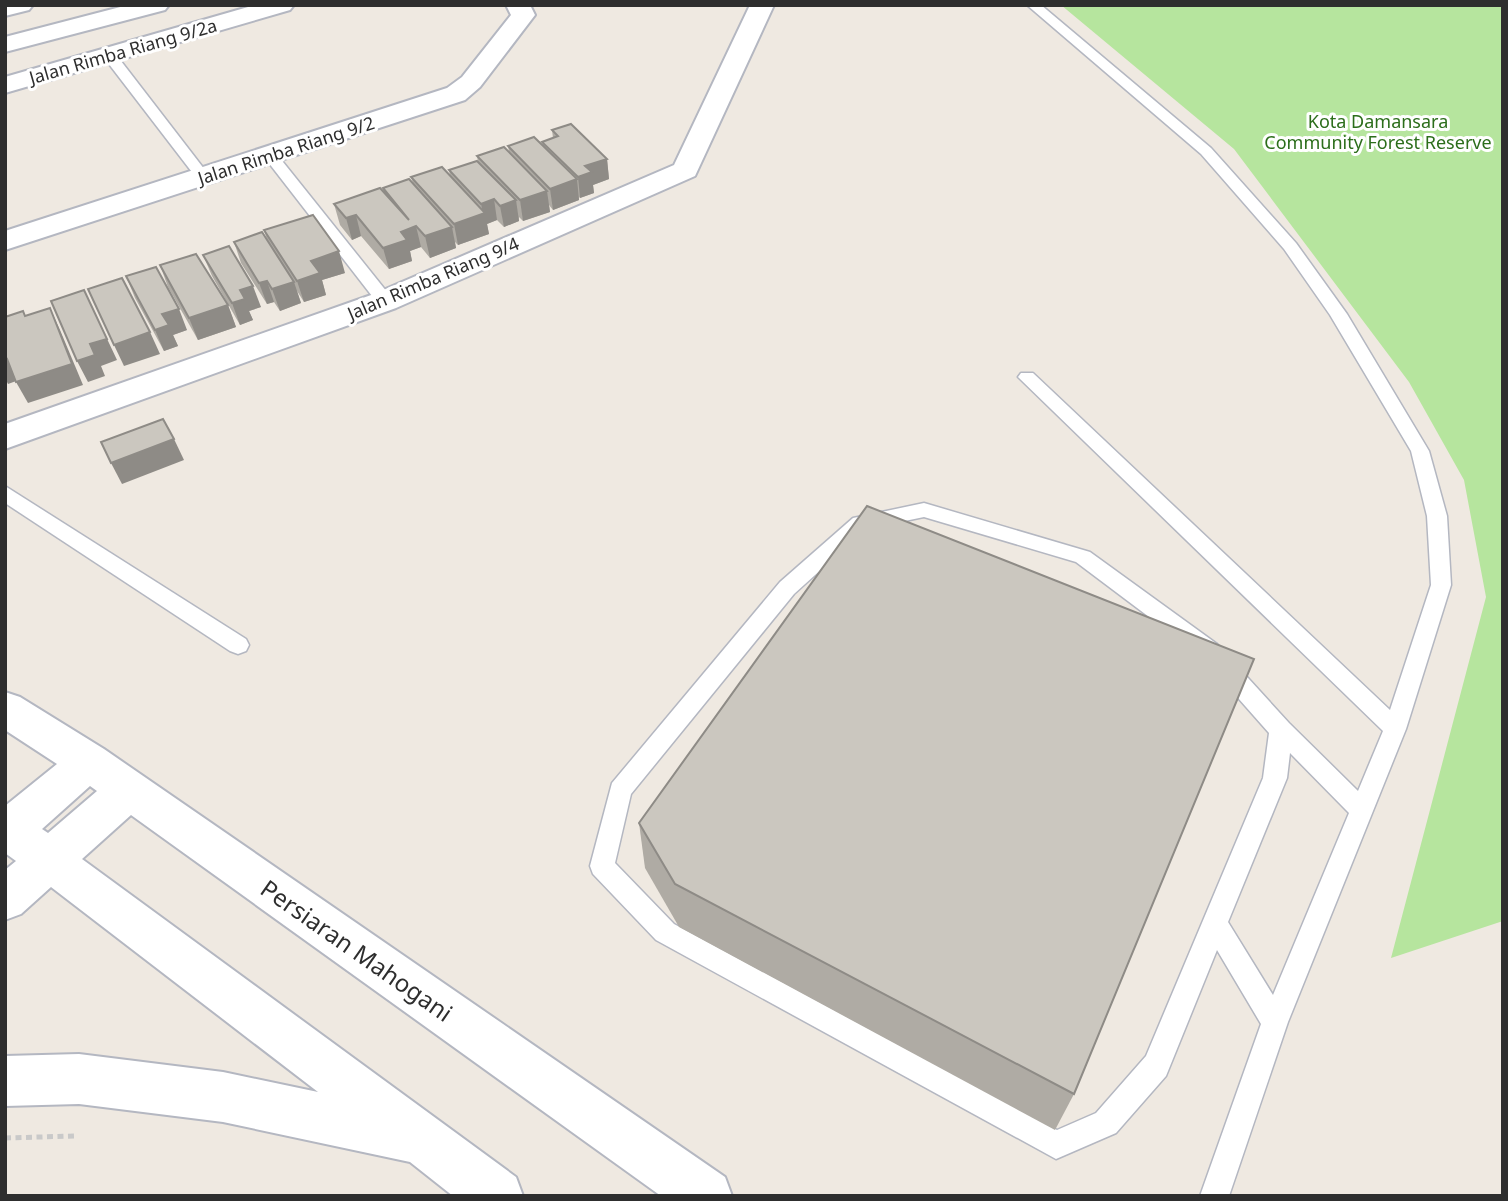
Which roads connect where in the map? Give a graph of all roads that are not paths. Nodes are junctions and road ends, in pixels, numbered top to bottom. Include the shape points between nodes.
1 (21, 5) edge
2 (157, 5) edge
3 (282, 5) edge
4 (518, 5) edge
5 (762, 5) edge
6 (1033, 5) edge
7 (5, 9) edge
8 (5, 45) edge
9 (109, 55) junction
10 (5, 85) edge
11 (270, 155) junction
12 (203, 177) junction
13 (5, 241) edge
14 (385, 301) junction
15 (1027, 377) dead end
16 (5, 437) edge
17 (5, 494) edge
18 (238, 645) dead end
19 (5, 709) edge
20 (1395, 729) junction
21 (1281, 730) junction
22 (89, 762) junction
23 (129, 790) junction
24 (1361, 809) junction
25 (7, 830) edge
26 (50, 860) junction
27 (5, 899) edge
28 (1216, 926) junction
29 (1275, 1022) junction
30 (5, 1081) edge
31 (420, 1140) junction
32 (497, 1196) edge
33 (705, 1196) edge
34 (1214, 1196) edge

1 - 7 street
2 - 8 street
3 - 9 street, Jalan Rimba Riang 9/2a
4 - 11 street, Jalan Rimba Riang 9/2 via 523,15 471,82 456,94
5 - 14 street, Jalan Rimba Riang 9/4 via 684,170
6 - 20 lane via 1206,151 1290,246 1352,337 1420,451 1437,516 1441,585
9 - 10 street, Jalan Rimba Riang 9/2a
9 - 12 lane
11 - 12 street, Jalan Rimba Riang 9/2
11 - 14 lane
12 - 13 street, Jalan Rimba Riang 9/2
14 - 16 street, Jalan Rimba Riang 9/4
15 - 20 lane
17 - 18 lane
19 - 22 street, Persiaran Mahogani
20 - 24 lane
21 - 24 lane
21 - 28 lane via 1275,778
21 - 28 lane via 1209,650 1083,557 924,510 860,523 787,588 620,790 602,866 665,932 1056,1145 1106,1123 1156,1066
22 - 23 street, Persiaran Mahogani
22 - 25 street
23 - 26 street
23 - 33 street, Persiaran Mahogani
24 - 29 lane
25 - 26 street
26 - 27 street
26 - 31 street
28 - 29 lane
29 - 34 lane
30 - 31 street via 79,1079 223,1097
31 - 32 street

